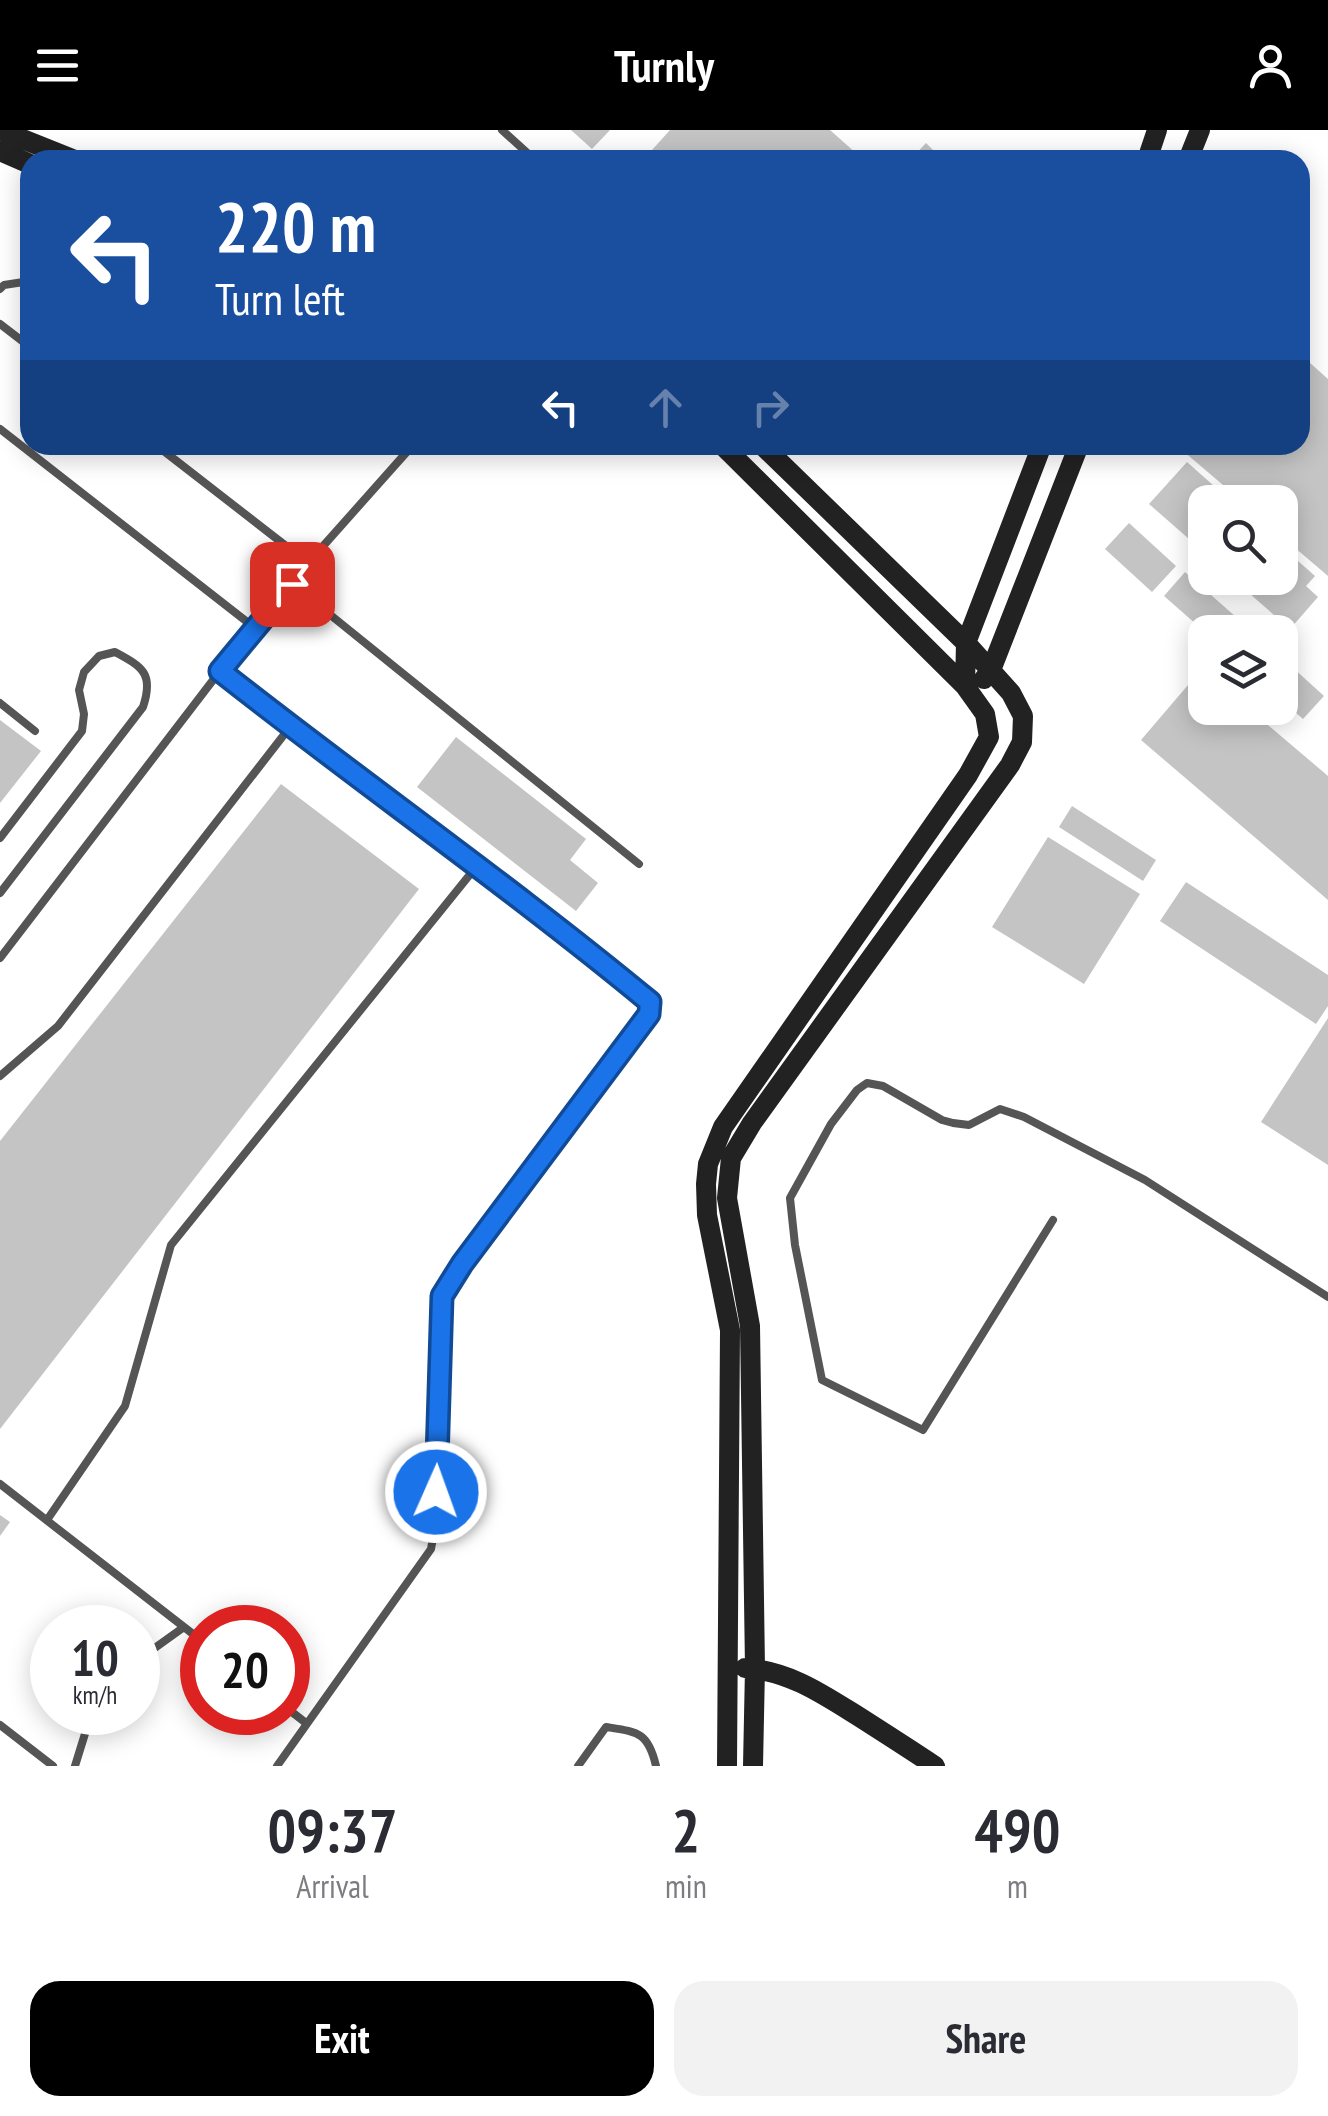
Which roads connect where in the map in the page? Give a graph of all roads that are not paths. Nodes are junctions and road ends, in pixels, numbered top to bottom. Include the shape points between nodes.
1 (0, 130) edge
2 (502, 130) edge
3 (523, 150) edge
4 (18, 153) edge
5 (0, 324) edge
6 (20, 339) edge
7 (0, 429) edge
8 (20, 445) edge
9 (33, 455) edge
10 (169, 455) edge
11 (405, 455) edge
12 (732, 455) edge
13 (772, 455) edge
14 (1038, 455) edge
15 (1075, 455) edge
16 (308, 563) junction
17 (292, 584) junction
18 (255, 628) junction
19 (966, 643) junction
20 (992, 670) junction
21 (220, 671) junction
22 (968, 690) junction
23 (0, 703) edge
24 (290, 727) junction
25 (35, 730) dead end
26 (0, 838) edge
27 (639, 864) dead end
28 (476, 867) junction
29 (0, 893) edge
30 (0, 958) edge
31 (0, 1076) edge
32 (1053, 1220) dead end
33 (1328, 1297) edge
34 (0, 1484) edge
35 (47, 1520) junction
36 (180, 1624) edge
37 (728, 1666) junction
38 (756, 1668) junction
39 (310, 1718) edge
40 (0, 1725) edge
41 (84, 1735) edge
42 (298, 1735) edge
43 (53, 1766) edge
44 (74, 1766) edge
45 (277, 1766) edge
46 (578, 1766) edge
47 (656, 1766) edge
48 (726, 1766) edge
49 (754, 1766) edge
50 (936, 1766) edge

1 - 4 street
2 - 3 lane
5 - 6 lane
7 - 8 lane
9 - 18 lane
10 - 16 lane
11 - 16 lane
12 - 22 street
13 - 19 street
14 - 19 street
15 - 20 street
16 - 17 lane
17 - 18 lane
17 - 27 lane
18 - 21 lane
19 - 20 street
19 - 22 street
20 - 22 street
20 - 38 street via 1022,716 1022,742 731,1158 727,1198 750,1326
21 - 24 lane
21 - 30 lane
22 - 37 street via 986,714 989,737 975,763 723,1127 708,1164 708,1215 730,1330
23 - 25 lane
24 - 28 lane
24 - 31 lane via 58,1026
26 - 29 lane via 82,731 78,690 84,672 98,656 115,652 133,662 146,675 144,708
28 - 35 lane via 171,1246 125,1406
28 - 39 lane via 650,1002 649,1014 442,1296 431,1549
32 - 33 lane via 923,1430 822,1380 790,1198 831,1124 867,1083 954,1123 968,1125 1000,1109 1024,1117 1145,1180
34 - 35 lane
35 - 36 lane
37 - 38 street
37 - 48 street
38 - 49 street
38 - 50 street via 811,1687
40 - 43 lane
41 - 44 lane
42 - 45 lane
46 - 47 lane via 606,1727 636,1731 651,1744

